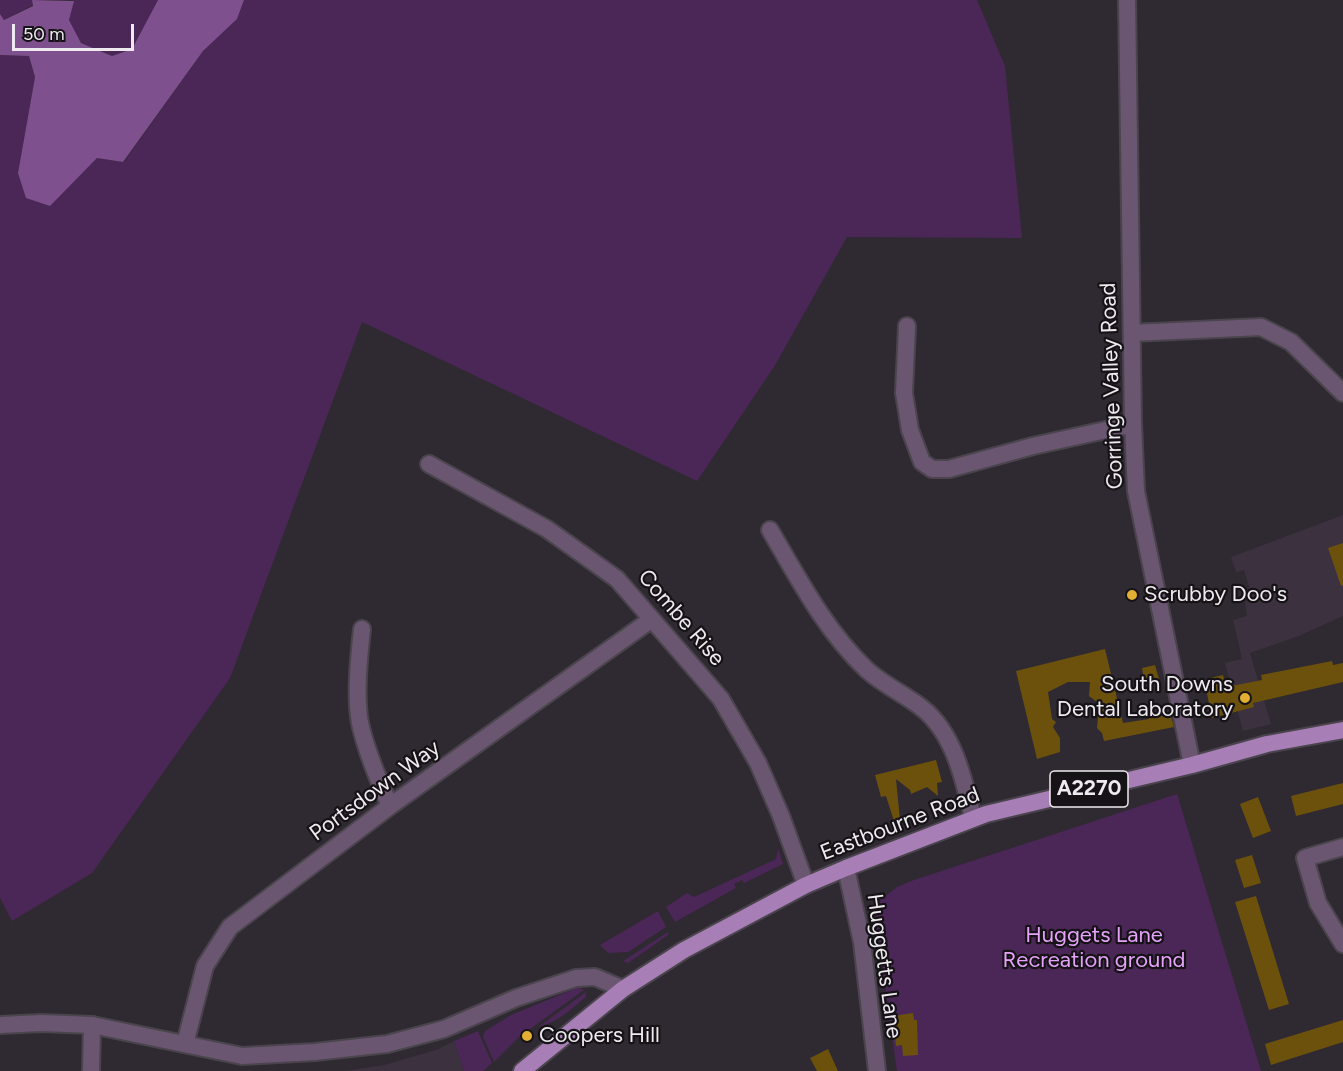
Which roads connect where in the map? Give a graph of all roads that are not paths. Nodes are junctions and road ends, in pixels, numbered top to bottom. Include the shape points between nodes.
1 (1127, 0) edge
2 (907, 326) dead end
3 (1132, 333) junction
4 (1343, 393) edge
5 (1133, 424) junction
6 (429, 464) dead end
7 (770, 530) dead end
8 (652, 619) junction
9 (362, 629) dead end
10 (1343, 730) edge
11 (1192, 765) junction
12 (390, 806) junction
13 (973, 818) junction
14 (1343, 847) edge
15 (846, 867) junction
16 (806, 885) junction
17 (1343, 944) edge
18 (623, 989) junction
19 (0, 1025) edge
20 (92, 1025) junction
21 (185, 1044) junction
22 (91, 1071) edge
23 (522, 1071) edge
24 (877, 1071) edge

1 - 3 street, Gorringe Valley Road
2 - 5 street via 904,393 910,430 922,462 932,469 949,469
3 - 4 street via 1261,327 1292,342
3 - 5 street, Gorringe Valley Road
5 - 11 street, Gorringe Valley Road via 1136,491
6 - 8 street, Combe Rise via 547,529 617,579
7 - 13 street via 808,596 841,641 867,670 924,709 934,721 956,759
8 - 12 street, Portsdown Way
8 - 16 street, Combe Rise via 722,699 758,763
9 - 12 street via 360,721
10 - 11 main road, Eastbourne Road / A2270 via 1267,744
11 - 13 main road, Eastbourne Road / A2270
12 - 21 street, Portsdown Way via 230,927 205,966
13 - 15 main road, Eastbourne Road / A2270
14 - 17 street via 1305,858 1318,903
15 - 16 main road, Eastbourne Road / A2270
15 - 24 street, Huggetts Lane via 862,942
16 - 18 main road, Eastbourne Road / A2270 via 723,928
18 - 21 street via 589,976 566,980 444,1029 387,1044 315,1053 242,1056
18 - 23 main road, Eastbourne Road / A2270
19 - 20 street
20 - 21 street
20 - 22 street

